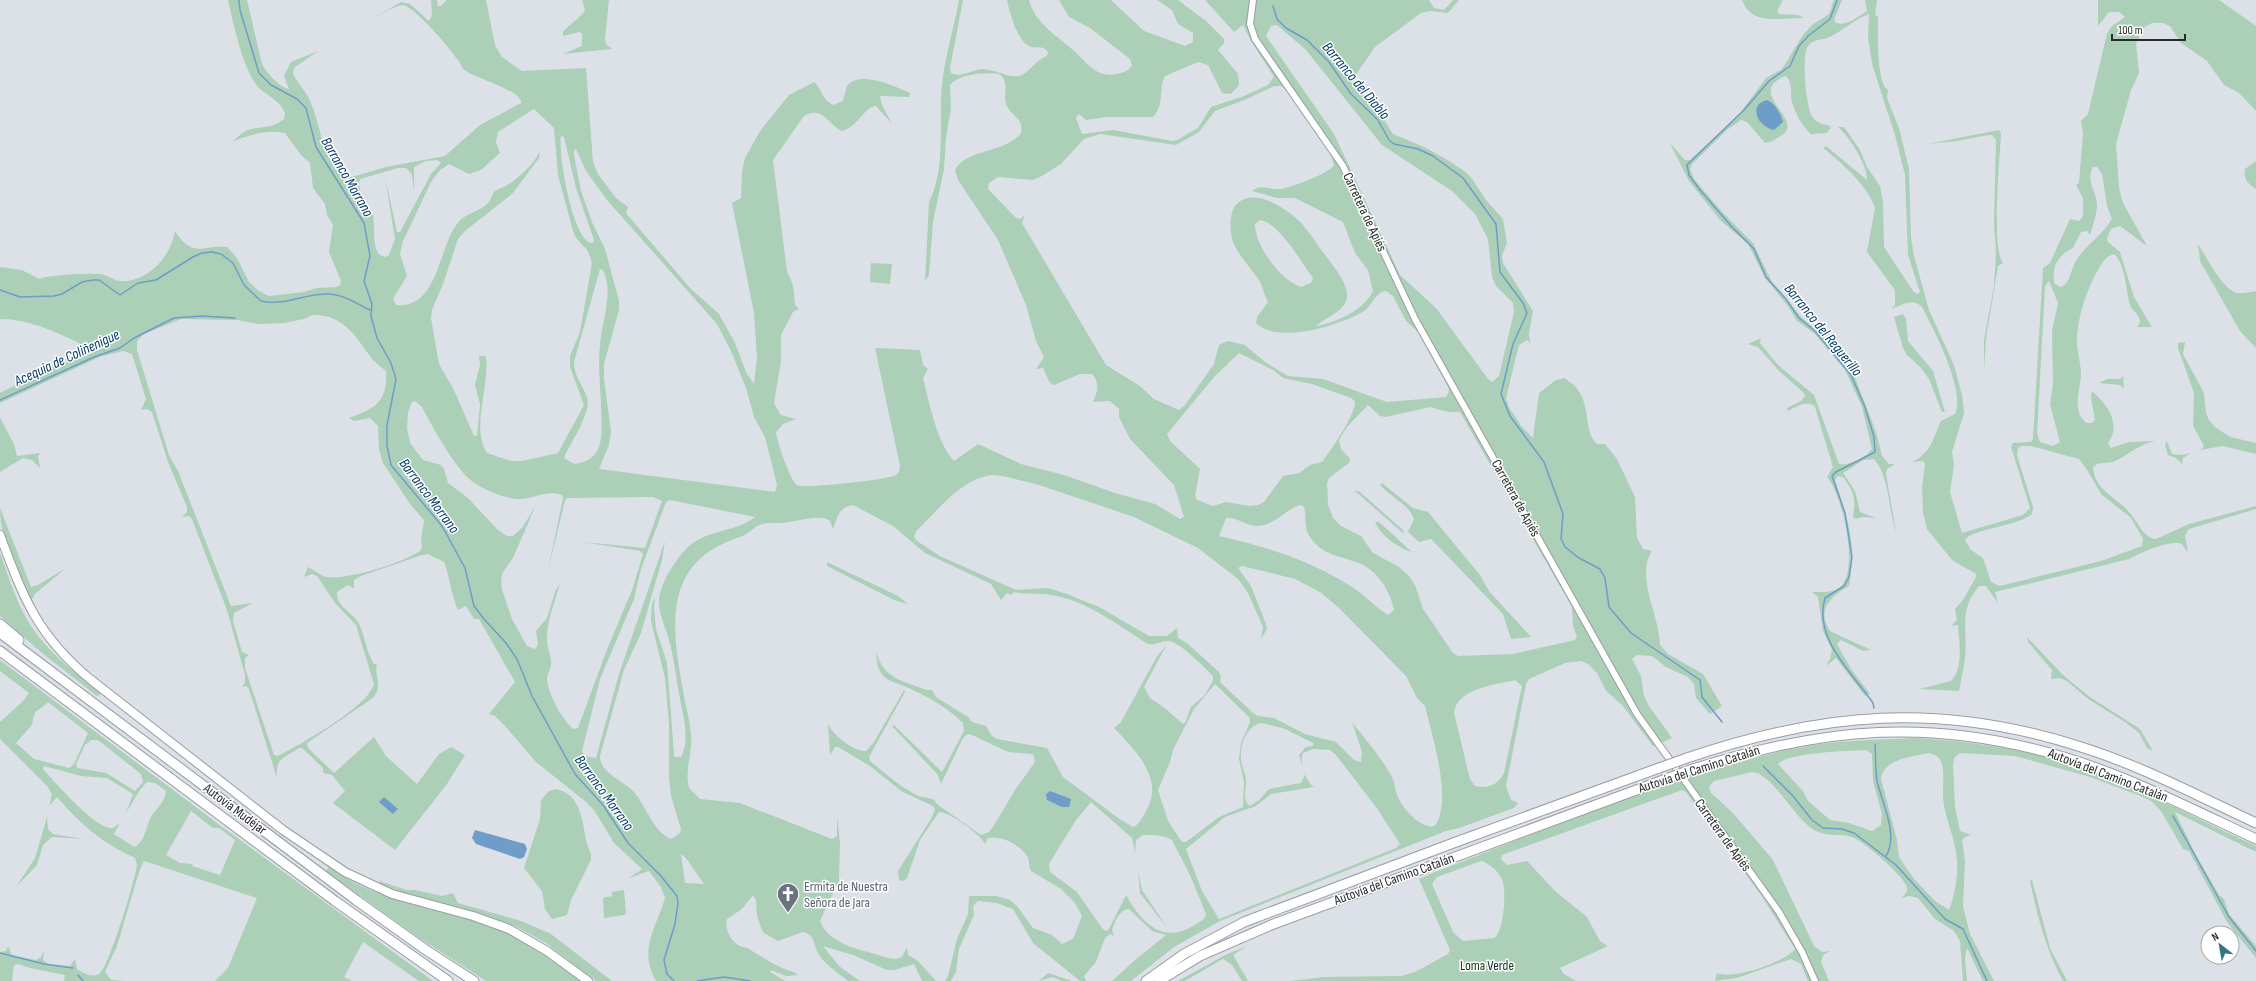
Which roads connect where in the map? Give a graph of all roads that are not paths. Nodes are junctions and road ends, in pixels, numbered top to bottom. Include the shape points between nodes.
1 (1253, 0) edge
2 (0, 535) edge
3 (0, 624) edge
4 (0, 633) edge
5 (0, 651) edge
6 (51, 672) junction
7 (2256, 823) edge
8 (2256, 839) edge
9 (1271, 925) junction
10 (448, 981) edge
11 (474, 981) edge
12 (588, 981) edge
13 (1146, 981) edge
14 (1159, 981) edge
15 (1166, 981) edge
16 (1815, 981) edge

1 - 16 street, Carretera de Apiés via 1250,24 1255,39 1343,166 1415,319 1637,714 1779,912
2 - 12 highway via 30,610 61,653 96,684 277,825 357,879 401,897 501,925 536,943
3 - 6 highway via 45,662
4 - 6 highway, Autovía Mudéjar
5 - 10 highway, Autovía Mudéjar via 335,901
6 - 11 highway, Autovía Mudéjar via 368,908
7 - 13 highway, Autovía del Camino Catalán, bridge via 2156,776 2080,746 2021,730 1958,720 1895,717 1818,723 1744,739 1687,758 1265,913 1213,937
8 - 9 highway, Autovía del Camino Catalán, bridge via 2135,783 2086,764 2017,744 1968,736 1889,731 1823,736 1767,747 1693,769
9 - 14 highway, Autovía del Camino Catalán via 1205,953
9 - 15 highway via 1214,953

